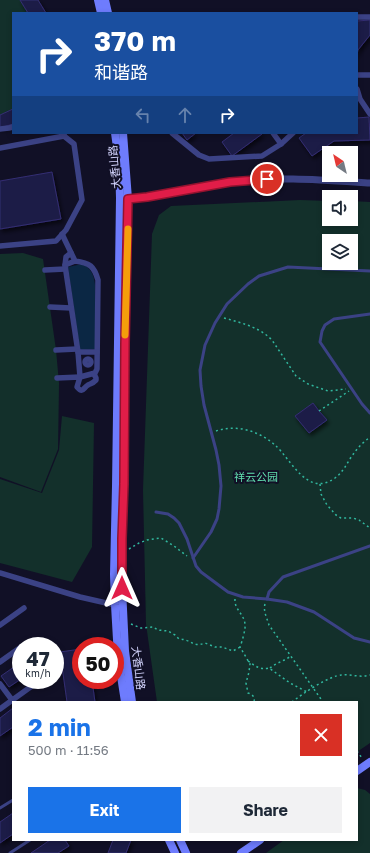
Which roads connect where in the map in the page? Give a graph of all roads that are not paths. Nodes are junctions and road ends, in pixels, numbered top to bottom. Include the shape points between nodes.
1 (98, 0) edge
2 (105, 0) edge
3 (101, 12) edge
4 (108, 12) edge
5 (358, 17) edge
6 (370, 17) edge
7 (358, 75) edge
8 (370, 76) edge
9 (358, 92) edge
10 (370, 114) edge
11 (12, 127) edge
12 (0, 129) edge
13 (115, 134) edge
14 (122, 134) edge
15 (173, 134) edge
16 (274, 134) edge
17 (293, 134) edge
18 (64, 135) edge
19 (280, 144) junction
20 (0, 148) edge
21 (370, 183) edge
22 (124, 198) junction
23 (62, 234) junction
24 (0, 246) edge
25 (71, 252) junction
26 (75, 261) junction
27 (65, 267) junction
28 (45, 270) dead end
29 (370, 271) edge
30 (50, 307) dead end
31 (71, 308) junction
32 (370, 314) edge
33 (56, 350) dead end
34 (78, 350) junction
35 (88, 352) junction
36 (97, 352) junction
37 (79, 362) junction
38 (90, 363) junction
39 (91, 374) junction
40 (80, 377) junction
41 (57, 378) dead end
42 (370, 412) edge
43 (156, 512) dead end
44 (370, 546) edge
45 (194, 558) junction
46 (0, 573) edge
47 (266, 599) junction
48 (119, 605) junction
49 (24, 608) dead end
50 (0, 625) edge
51 (370, 642) edge
52 (12, 654) edge
53 (0, 662) edge
54 (0, 684) edge
55 (28, 689) edge
56 (12, 700) junction
57 (125, 701) edge
58 (132, 701) edge
59 (0, 709) edge
60 (369, 765) edge
61 (358, 770) edge
62 (12, 801) edge
63 (0, 808) edge
64 (28, 841) edge
65 (169, 841) edge
66 (180, 841) edge
67 (259, 841) edge
68 (10, 853) edge
69 (175, 853) edge
70 (186, 853) edge
71 (241, 853) edge

1 - 3 main road
2 - 4 main road
5 - 6 street
7 - 8 street
9 - 10 street
11 - 12 street
13 - 22 main road, 大香山路
14 - 22 main road, 大香山路
15 - 19 street via 209,159 262,156
16 - 19 street
17 - 19 street
18 - 20 street
18 - 23 street via 74,144 82,200
21 - 22 street via 314,179 247,180 147,197
22 - 48 main road, 大香山路 via 124,484
22 - 48 main road, 大香山路 via 114,574
23 - 24 street via 56,241
23 - 25 street
25 - 26 street
25 - 27 street via 66,257
26 - 27 street
26 - 36 street via 85,262 91,266 98,280
27 - 28 street
27 - 31 street
29 - 45 lane via 288,267 259,276 227,304 219,316 205,345 200,370 204,404 216,450 220,486 219,509 211,532
30 - 31 street
31 - 34 street
32 - 42 lane via 334,319 325,324 320,342
33 - 34 street
34 - 35 street
34 - 37 street
35 - 36 street
35 - 38 street
36 - 38 street
37 - 38 street
37 - 40 street
38 - 39 street
38 - 39 street via 97,369
39 - 40 street
39 - 40 street via 96,380 82,390 77,387
40 - 41 street
43 - 45 lane via 168,514 179,523
44 - 47 lane via 283,577
45 - 47 lane via 201,572 228,592 237,596
46 - 48 street via 80,597
47 - 51 lane via 287,602 314,612 354,638
48 - 57 main road, 大香山路 via 118,657
48 - 58 main road, 大香山路
49 - 50 street
52 - 53 street
54 - 56 street
55 - 56 street
56 - 59 street
60 - 61 main road
62 - 63 lane
64 - 68 lane
65 - 69 main road
66 - 70 main road
67 - 71 main road

